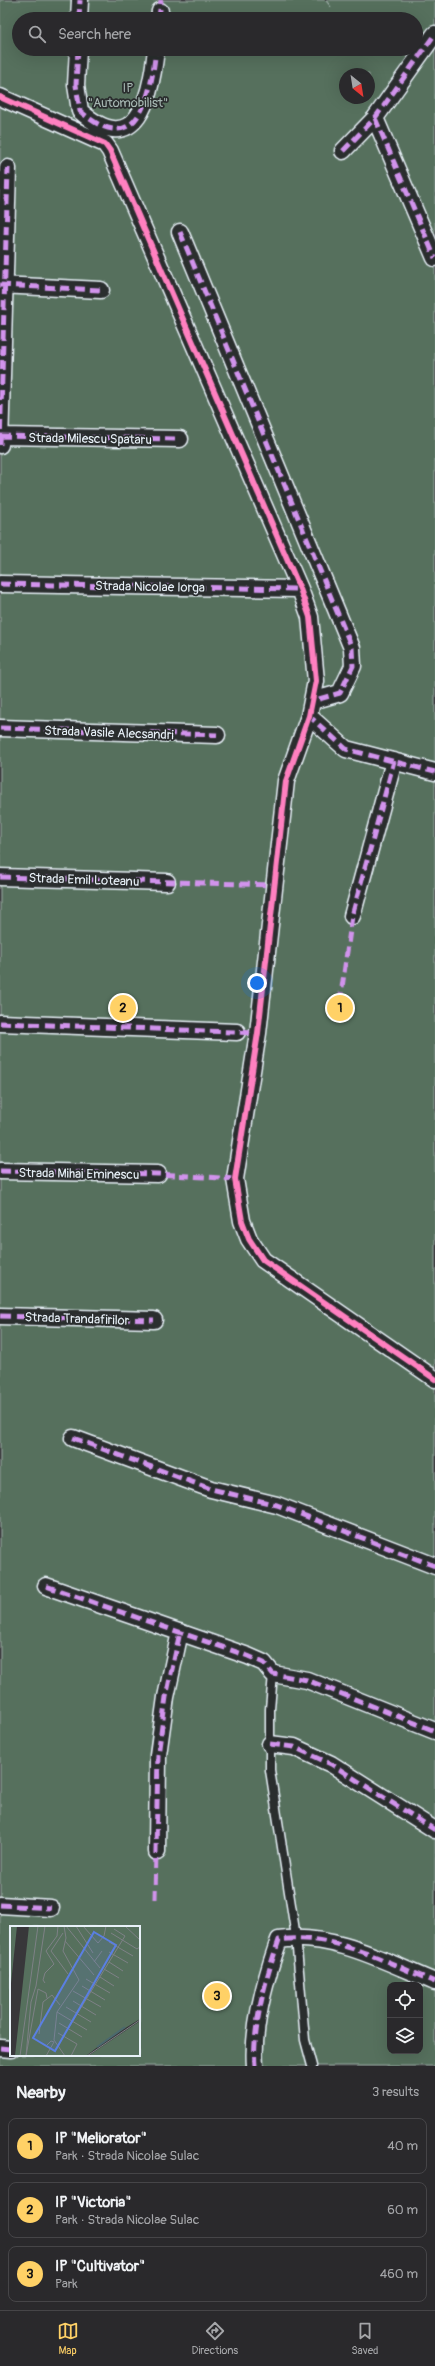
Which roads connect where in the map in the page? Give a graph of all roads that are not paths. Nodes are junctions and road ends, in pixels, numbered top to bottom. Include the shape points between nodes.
1 (80, 0) edge
2 (79, 12) edge
3 (435, 34) edge
4 (423, 51) edge
5 (78, 56) edge
6 (155, 56) edge
7 (419, 56) edge
8 (0, 97) edge
9 (375, 118) junction
10 (109, 137) junction
11 (343, 151) dead end
12 (8, 168) dead end
13 (180, 232) dead end
14 (435, 258) edge
15 (2, 285) edge
16 (101, 290) dead end
17 (0, 436) edge
18 (180, 439) dead end
19 (0, 445) edge
20 (0, 584) edge
21 (300, 589) junction
22 (311, 708) junction
23 (0, 728) edge
24 (218, 735) dead end
25 (394, 761) junction
26 (435, 772) edge
27 (0, 877) edge
28 (167, 882) dead end
29 (352, 916) dead end
30 (0, 1023) edge
31 (237, 1032) dead end
32 (0, 1171) edge
33 (158, 1174) dead end
34 (0, 1316) edge
35 (154, 1320) dead end
36 (435, 1379) edge
37 (73, 1438) dead end
38 (435, 1566) edge
39 (46, 1586) dead end
40 (180, 1632) junction
41 (273, 1674) junction
42 (435, 1731) edge
43 (270, 1744) junction
44 (435, 1830) edge
45 (157, 1852) dead end
46 (0, 1905) edge
47 (51, 1908) dead end
48 (296, 1937) junction
49 (435, 1982) edge
50 (0, 2048) edge
51 (10, 2049) edge
52 (255, 2066) edge
53 (312, 2066) edge

1 - 2 street
3 - 4 street
5 - 10 street via 76,85 80,110
6 - 10 street via 150,90 142,112 123,129
7 - 9 street
8 - 10 street
9 - 11 street
9 - 14 street
10 - 21 street via 110,151
12 - 15 street
13 - 22 street via 352,648 353,666 340,693
15 - 16 street
15 - 17 street
17 - 18 street, Strada Milescu Spataru
17 - 19 street
20 - 21 street, Strada Nicolae Iorga
21 - 22 street via 310,617 316,681
22 - 25 street via 346,749
22 - 36 street via 286,782 258,1033 235,1179 237,1201 249,1239 263,1260
23 - 24 street, Strada Vasile Alecsandri
25 - 26 street
25 - 29 street
27 - 28 street, Strada Emil Loteanu
30 - 31 street
32 - 33 street, Strada Mihai Eminescu
34 - 35 street, Strada Trandafirilor
37 - 38 street via 211,1489 278,1505
39 - 40 street
40 - 41 street via 264,1663
40 - 45 street via 166,1698 158,1755
41 - 42 street via 307,1680
41 - 43 lane
43 - 44 street via 294,1747 331,1764
43 - 48 lane via 270,1770
46 - 47 street
48 - 49 street via 349,1947
48 - 52 street via 279,1940 273,1957 253,2044
48 - 53 lane via 305,2040
50 - 51 street

